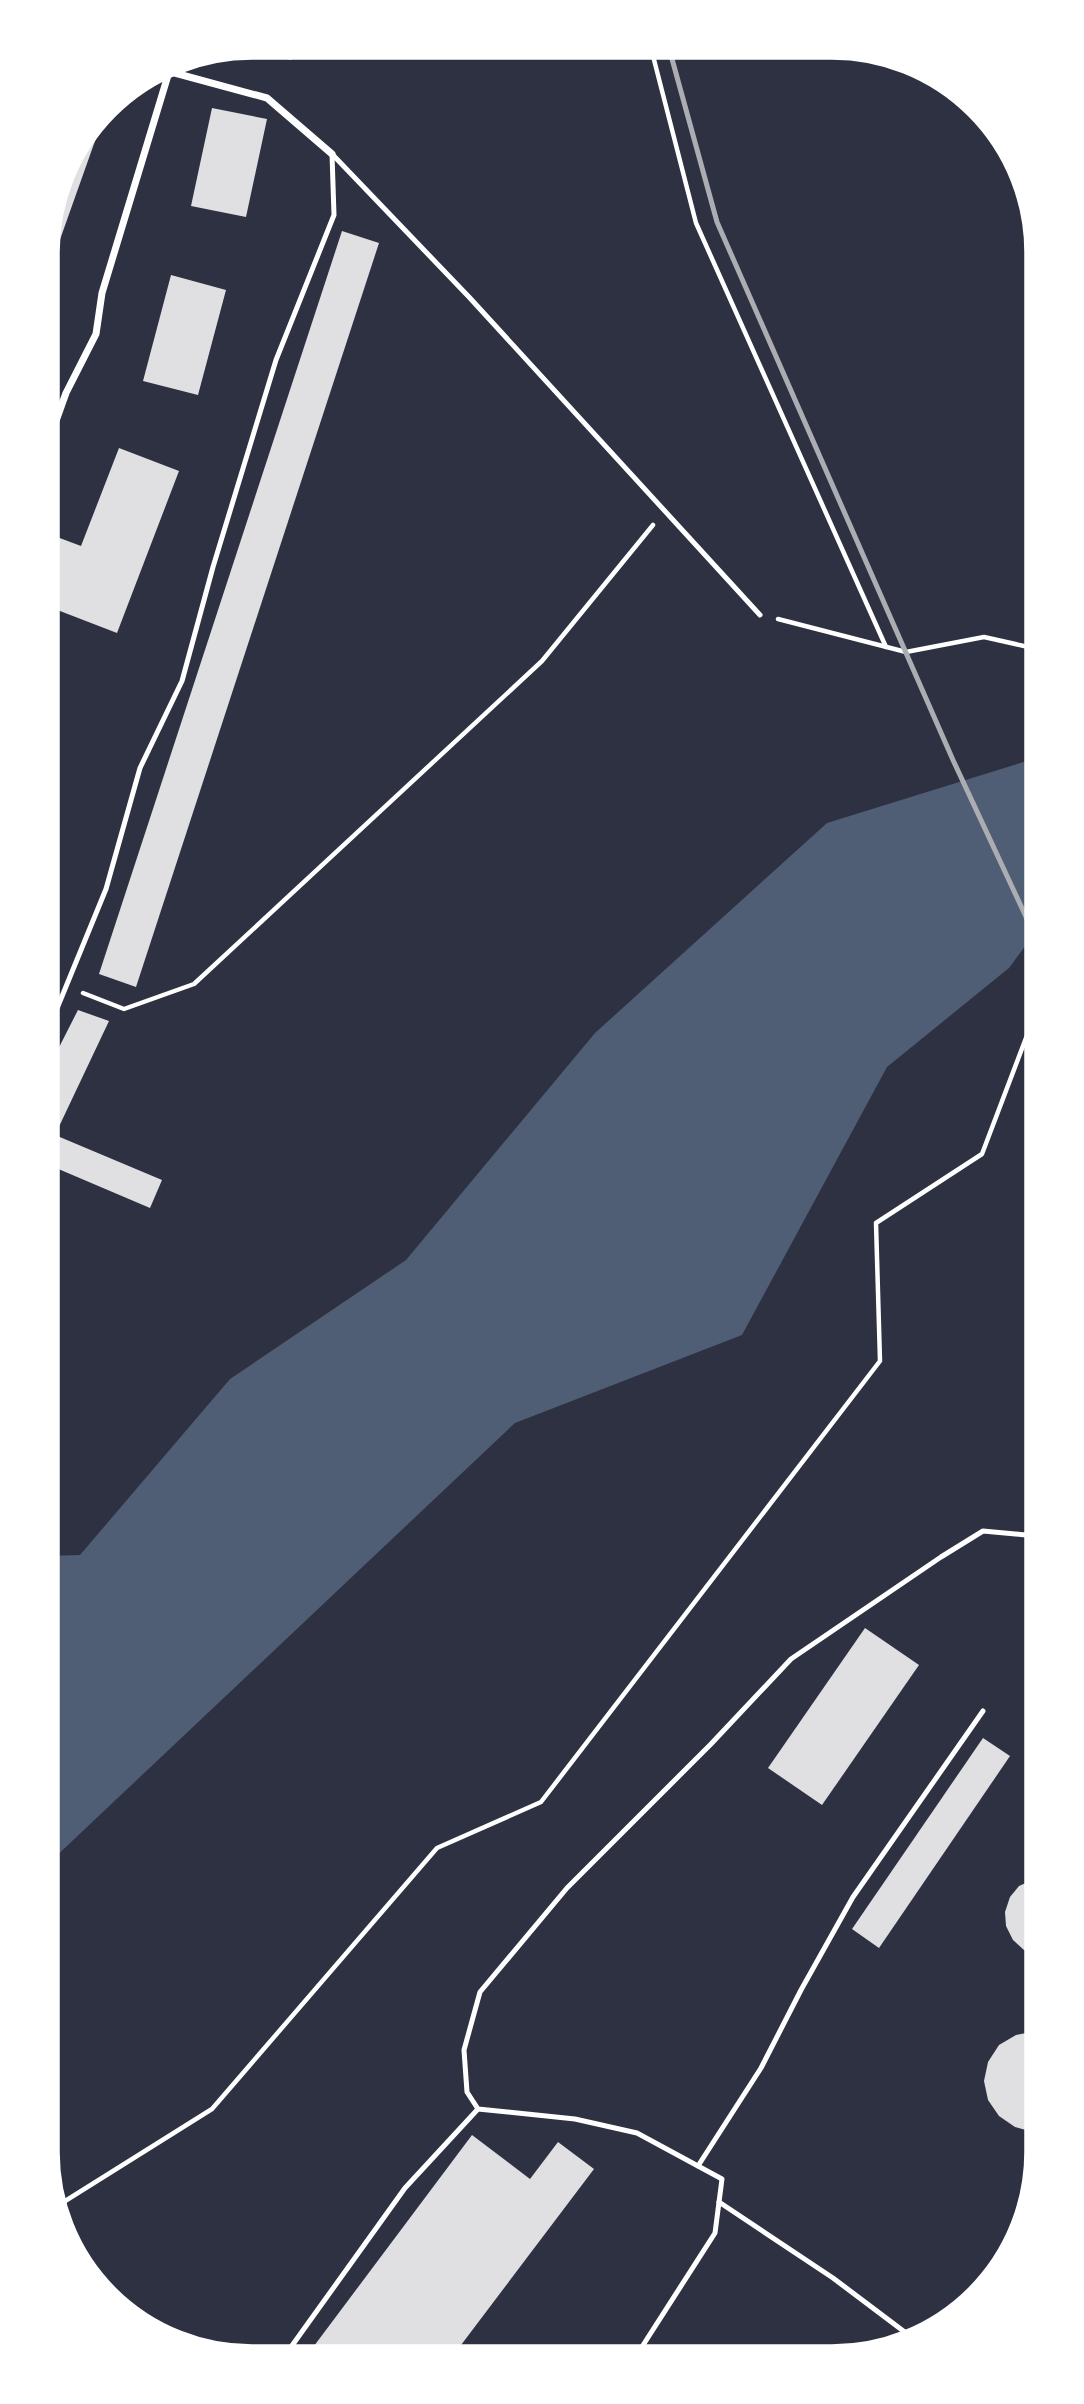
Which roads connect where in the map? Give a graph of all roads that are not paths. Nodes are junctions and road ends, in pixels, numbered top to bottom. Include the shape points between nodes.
1 (179, 71) edge
2 (166, 78) edge
3 (332, 154) junction
4 (58, 415) edge
5 (760, 615) road end
6 (58, 1006) edge
7 (1026, 1535) edge
8 (983, 1711) dead end
9 (478, 2109) junction
10 (698, 2166) junction
11 (719, 2202) junction
12 (905, 2333) edge
13 (292, 2346) edge
14 (642, 2346) edge

1 - 3 street via 267,98
2 - 4 street via 102,293 96,334
3 - 5 lane
3 - 6 lane via 334,215 275,360 182,681 140,768 106,889
7 - 9 lane via 984,1531 791,1659 567,1888 480,1992 464,2050 467,2091
8 - 10 lane via 853,1897 761,2068
9 - 10 lane via 575,2119 637,2133
9 - 13 lane via 405,2188
10 - 11 lane via 722,2179
11 - 12 lane
11 - 14 lane via 715,2233

